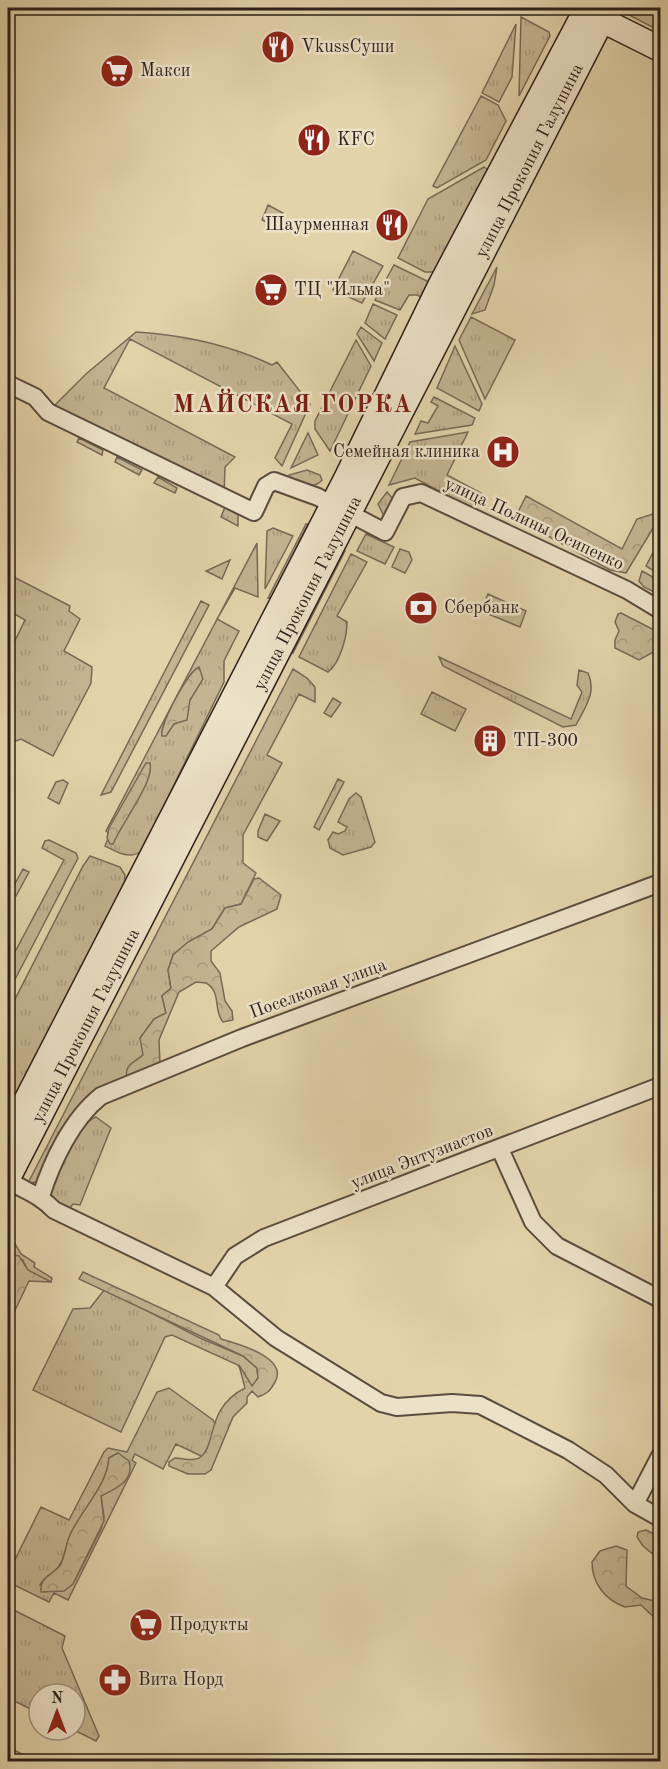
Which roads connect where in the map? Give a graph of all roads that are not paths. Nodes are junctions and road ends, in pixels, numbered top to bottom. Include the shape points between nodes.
1 (592, 11) edge
2 (660, 49) edge
3 (8, 384) edge
4 (340, 510) junction
5 (660, 610) edge
6 (660, 883) edge
7 (660, 1086) edge
8 (8, 1136) edge
9 (500, 1149) junction
10 (8, 1179) edge
11 (41, 1196) junction
12 (214, 1287) junction
13 (660, 1299) edge
14 (660, 1456) edge
15 (635, 1504) junction
16 (660, 1518) edge

1 - 2 main road
1 - 4 main road, улица Прокопия Галушина via 441,285
3 - 4 street, улица Полины Осипенко via 35,397 48,412 254,512 266,486 274,481 318,497
4 - 5 street, улица Полины Осипенко via 385,532 403,497 422,493 627,590
4 - 8 main road, улица Прокопия Галушина
4 - 10 main road, улица Прокопия Галушина
6 - 11 street, Поселковая улица via 242,1038 101,1096 75,1125
7 - 9 street, улица Энтузиастов
9 - 12 street, улица Энтузиастов via 264,1238 236,1256
9 - 13 street via 533,1222 557,1246
10 - 11 street
11 - 12 street via 54,1210
12 - 15 street via 276,1338 381,1403 397,1407 480,1405 568,1450 606,1475
14 - 15 street
15 - 16 street

